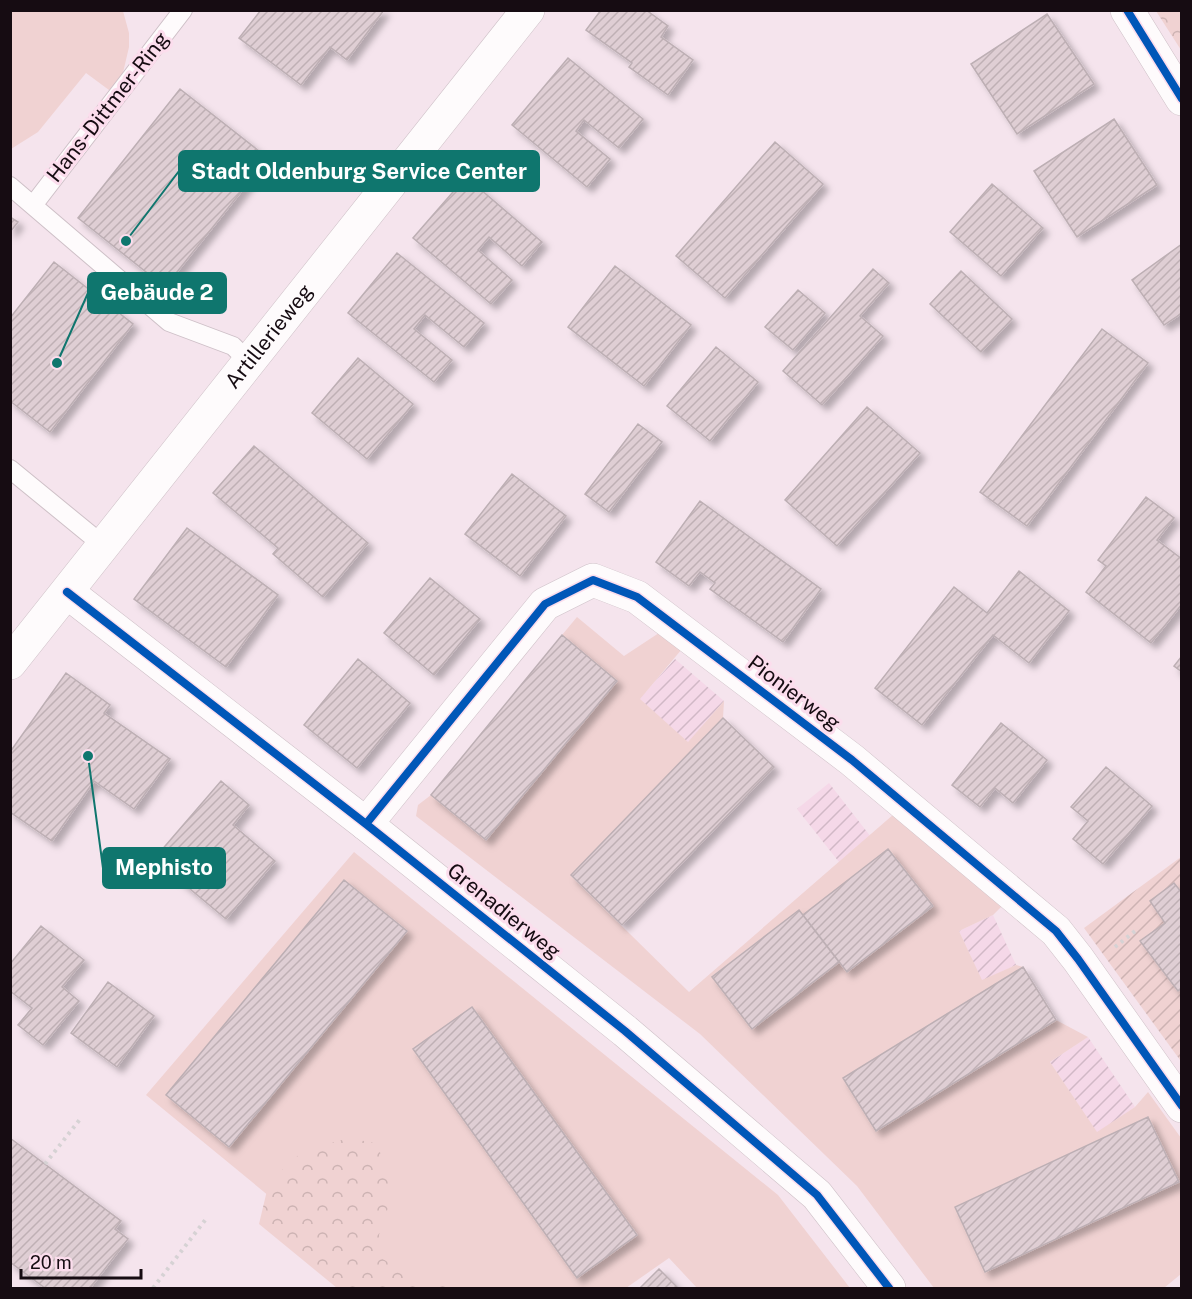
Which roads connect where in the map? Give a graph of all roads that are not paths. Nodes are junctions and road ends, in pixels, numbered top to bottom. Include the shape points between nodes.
1 (183, 10) edge
2 (528, 10) edge
3 (1127, 10) edge
4 (1182, 99) edge
5 (10, 186) edge
6 (34, 204) junction
7 (249, 362) junction
8 (10, 469) edge
9 (104, 546) junction
10 (67, 592) junction
11 (10, 663) edge
12 (366, 824) junction
13 (1182, 1106) edge
14 (889, 1288) edge

1 - 6 lane, Hans-Dittmer-Ring
2 - 7 street, Artillerieweg
3 - 4 street
5 - 6 lane
6 - 7 lane via 169,322 233,346
7 - 9 street, Artillerieweg
8 - 9 lane
9 - 10 street, Artillerieweg
10 - 11 street, Artillerieweg
10 - 12 street, Grenadierweg
12 - 13 street, Pionierweg via 545,604 593,580 637,597 834,746 1056,931
12 - 14 street, Grenadierweg via 625,1031 817,1195

